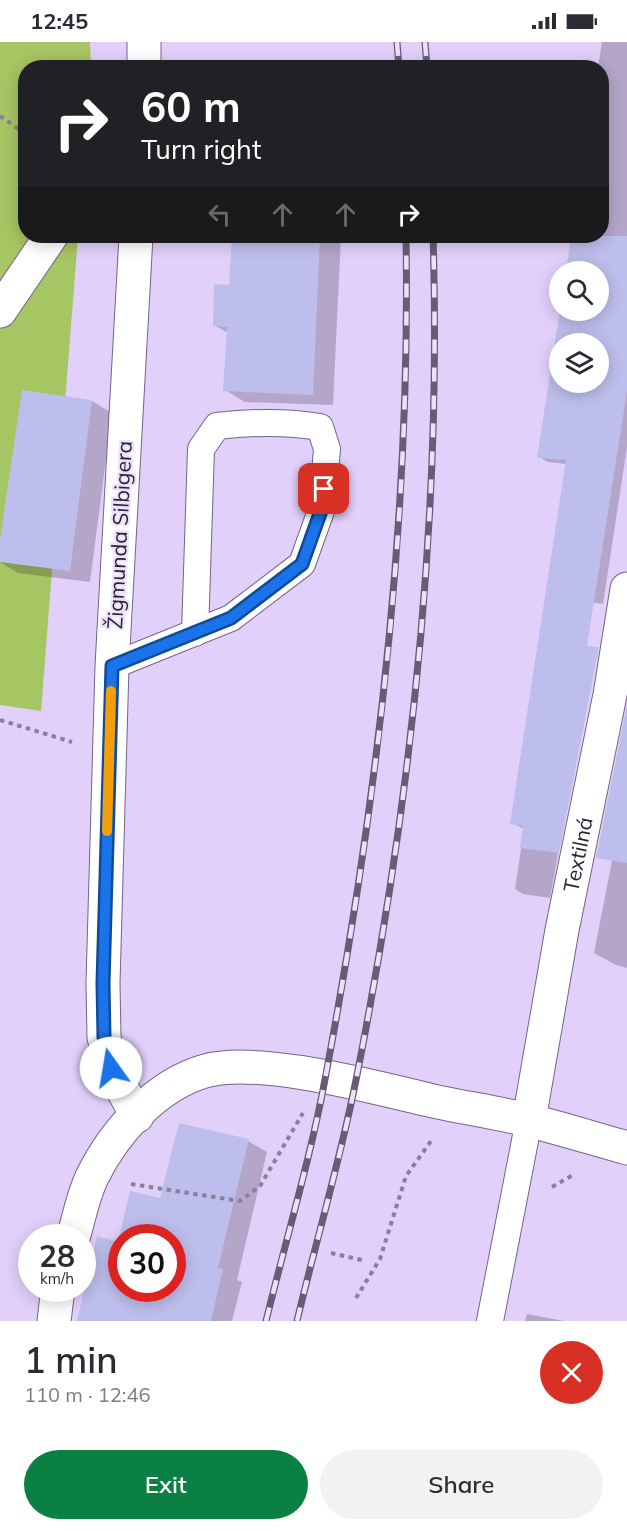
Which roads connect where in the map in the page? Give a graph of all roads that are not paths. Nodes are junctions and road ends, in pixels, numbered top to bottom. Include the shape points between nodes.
1 (144, 42) edge
2 (144, 60) edge
3 (46, 243) edge
4 (136, 243) edge
5 (0, 311) edge
6 (627, 589) edge
7 (195, 633) junction
8 (112, 666) junction
9 (137, 1116) junction
10 (529, 1120) junction
11 (627, 1148) edge
12 (77, 1224) edge
13 (56, 1302) edge
14 (54, 1321) edge
15 (490, 1321) edge

1 - 2 street
3 - 5 street
4 - 8 street, Žigmunda Silbigera
6 - 10 street, Textilná
7 - 7 lane via 231,618 302,564 322,508 327,449 320,427 249,422 217,426 201,449
7 - 8 lane
8 - 9 street, Žigmunda Silbigera via 104,1037 111,1068
9 - 10 street via 155,1098 183,1080 226,1067 300,1073
9 - 12 street via 120,1131 92,1178
10 - 11 street
10 - 15 lane
13 - 14 street

